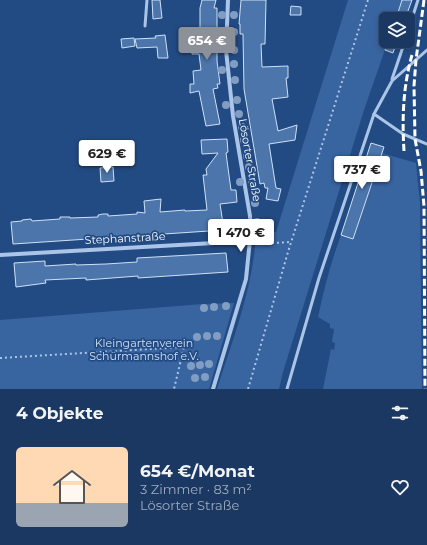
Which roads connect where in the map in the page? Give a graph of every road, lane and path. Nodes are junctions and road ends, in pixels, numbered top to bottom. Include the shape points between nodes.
1 (147, 0) edge
2 (228, 0) edge
3 (368, 0) edge
4 (418, 0) edge
5 (414, 12) edge
6 (145, 26) dead end
7 (403, 48) edge
8 (427, 50) edge
9 (392, 81) junction
10 (374, 114) junction
11 (427, 144) edge
12 (250, 241) junction
13 (291, 242) junction
14 (257, 244) dead end
15 (0, 255) edge
16 (0, 358) edge
17 (174, 389) edge
18 (213, 389) edge
19 (248, 389) edge
20 (287, 389) edge

1 - 6 lane
2 - 12 street, Lösorter Straße via 226,50 233,116 250,216
3 - 13 path
4 - 5 lane
7 - 9 lane
8 - 9 lane
9 - 10 lane
10 - 11 lane via 403,134
10 - 20 lane via 316,285
12 - 15 street, Stephanstraße
12 - 18 street, Lösorter Straße via 246,279
13 - 14 path
13 - 19 path
16 - 17 path via 184,347

